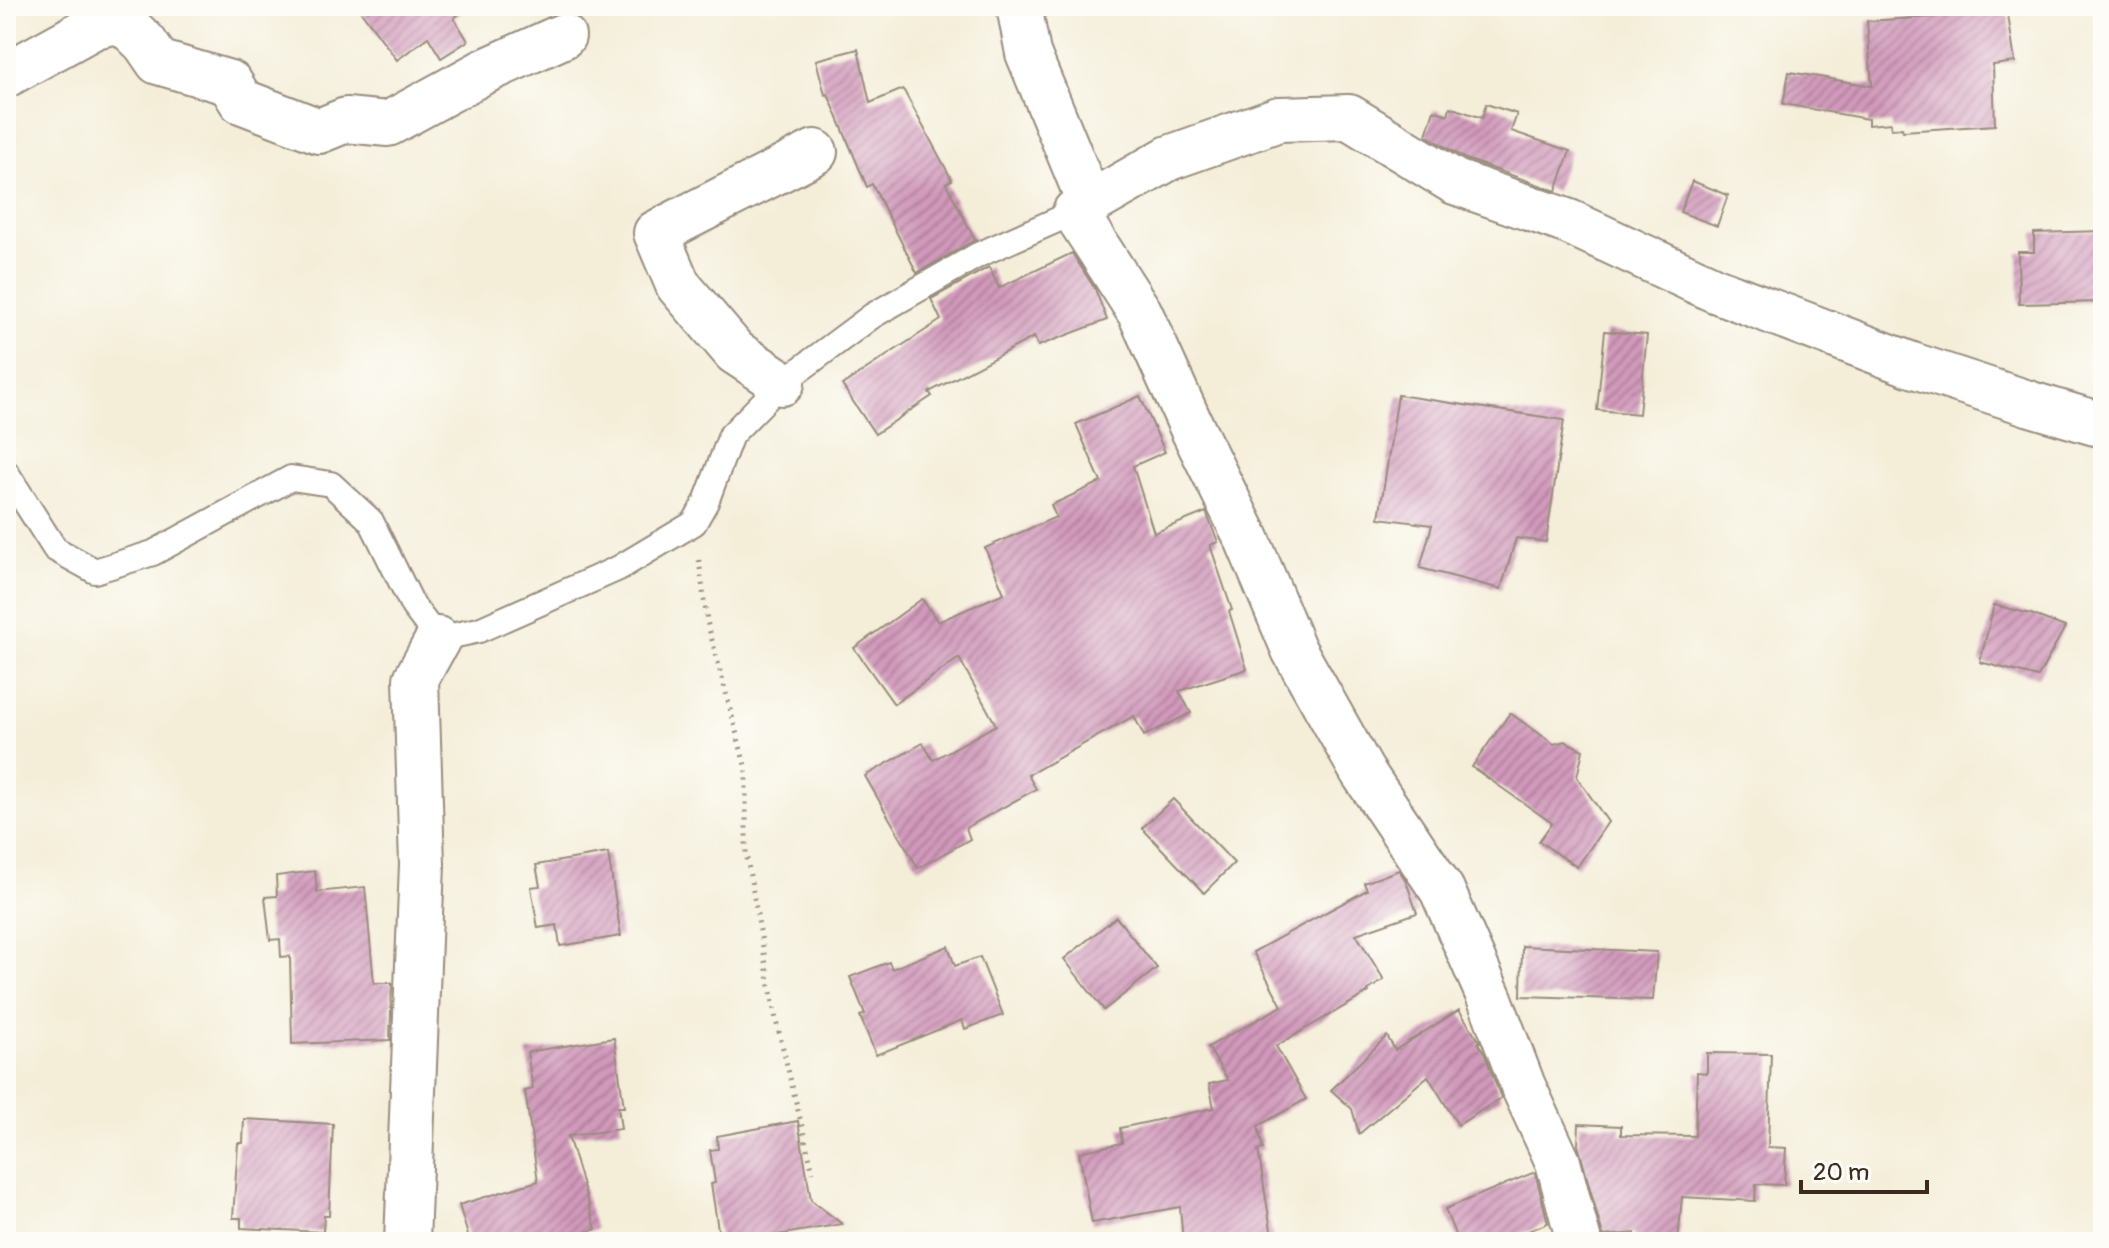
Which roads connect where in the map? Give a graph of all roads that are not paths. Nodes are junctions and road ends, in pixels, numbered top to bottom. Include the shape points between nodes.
1 (1019, 6) edge
2 (563, 36) dead end
3 (6, 75) edge
4 (815, 152) dead end
5 (1083, 208) junction
6 (782, 383) junction
7 (2103, 422) edge
8 (6, 472) edge
9 (438, 639) junction
10 (407, 1242) edge
11 (1579, 1242) edge

1 - 5 street via 1028,53
2 - 3 street via 388,124 346,120 319,131 241,101 230,83 158,62 121,20 95,26
4 - 6 street via 656,233 678,285 735,352
5 - 6 lane via 978,255 872,316
5 - 7 street via 1169,158 1279,119 1349,117 1455,182 1569,222 1715,290 1912,365
5 - 11 street via 1140,313 1294,650 1362,771 1442,890 1558,1162
6 - 9 lane via 731,435 694,523 619,568 479,630
8 - 9 lane via 55,549 95,571 153,553 291,478 331,484 371,521 413,606
9 - 10 street via 416,679 422,864

